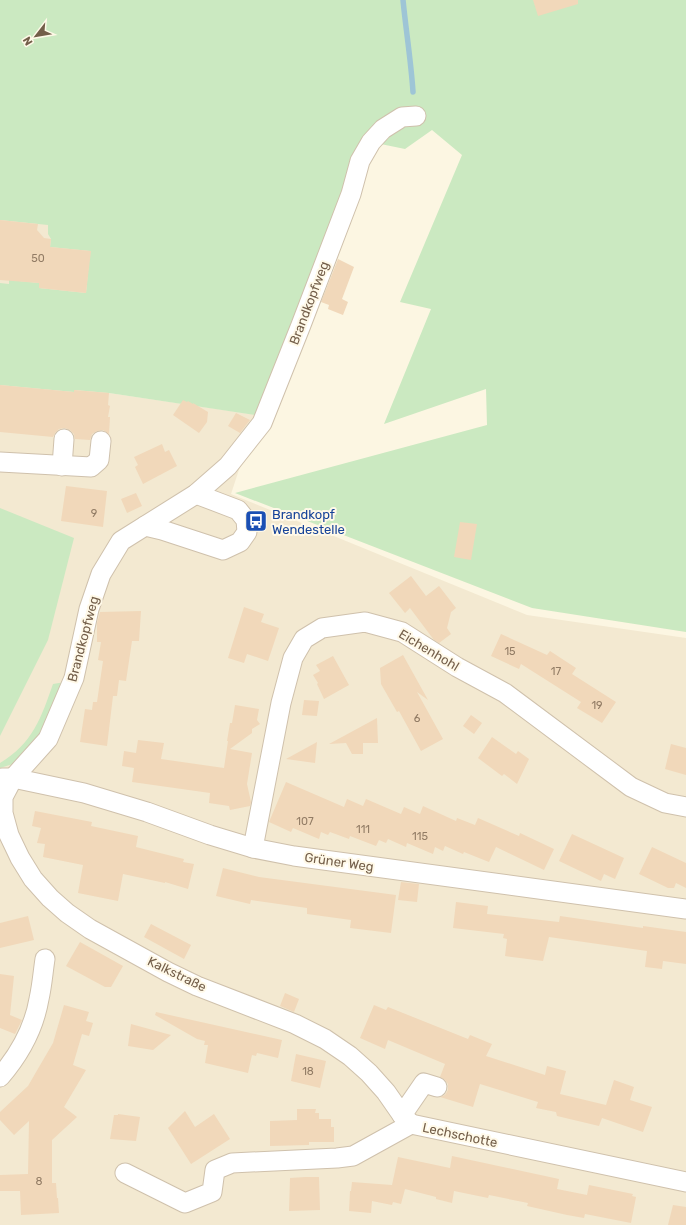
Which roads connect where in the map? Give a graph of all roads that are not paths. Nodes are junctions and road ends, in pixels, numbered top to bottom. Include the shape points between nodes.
1 (416, 116) dead end
2 (64, 439) dead end
3 (101, 441) dead end
4 (0, 462) edge
5 (62, 466) junction
6 (196, 494) junction
7 (145, 526) junction
8 (6, 778) edge
9 (686, 807) edge
10 (253, 848) junction
11 (686, 909) edge
12 (45, 959) dead end
13 (0, 1077) edge
14 (437, 1087) dead end
15 (406, 1119) junction
16 (125, 1173) dead end
17 (686, 1182) edge

1 - 6 street, Brandkopfweg via 402,117 383,130 360,161 351,194 262,423 228,466
2 - 5 street
3 - 5 street via 99,460 91,468
4 - 5 street
6 - 7 street, Brandkopfweg
6 - 7 street via 238,510 246,520 247,532 240,542 223,550
7 - 8 street, Brandkopfweg via 121,542 101,574 89,609 74,678 48,739
8 - 10 street, Grüner Weg via 84,793
8 - 15 street, Kalkstraße via 3,797 9,835 33,879 67,913 90,929 168,972 325,1038 369,1073
9 - 10 street, Eichenhohl via 665,803 631,787 505,693 457,667 402,632 365,622 322,628 304,639 293,658 281,703
10 - 11 street, Grüner Weg via 294,856
12 - 13 street via 39,1000 32,1024 22,1045
14 - 15 street via 424,1083
15 - 16 street, Lechschotte via 353,1156 232,1163 215,1170 212,1192 185,1203
15 - 17 street, Lechschotte

